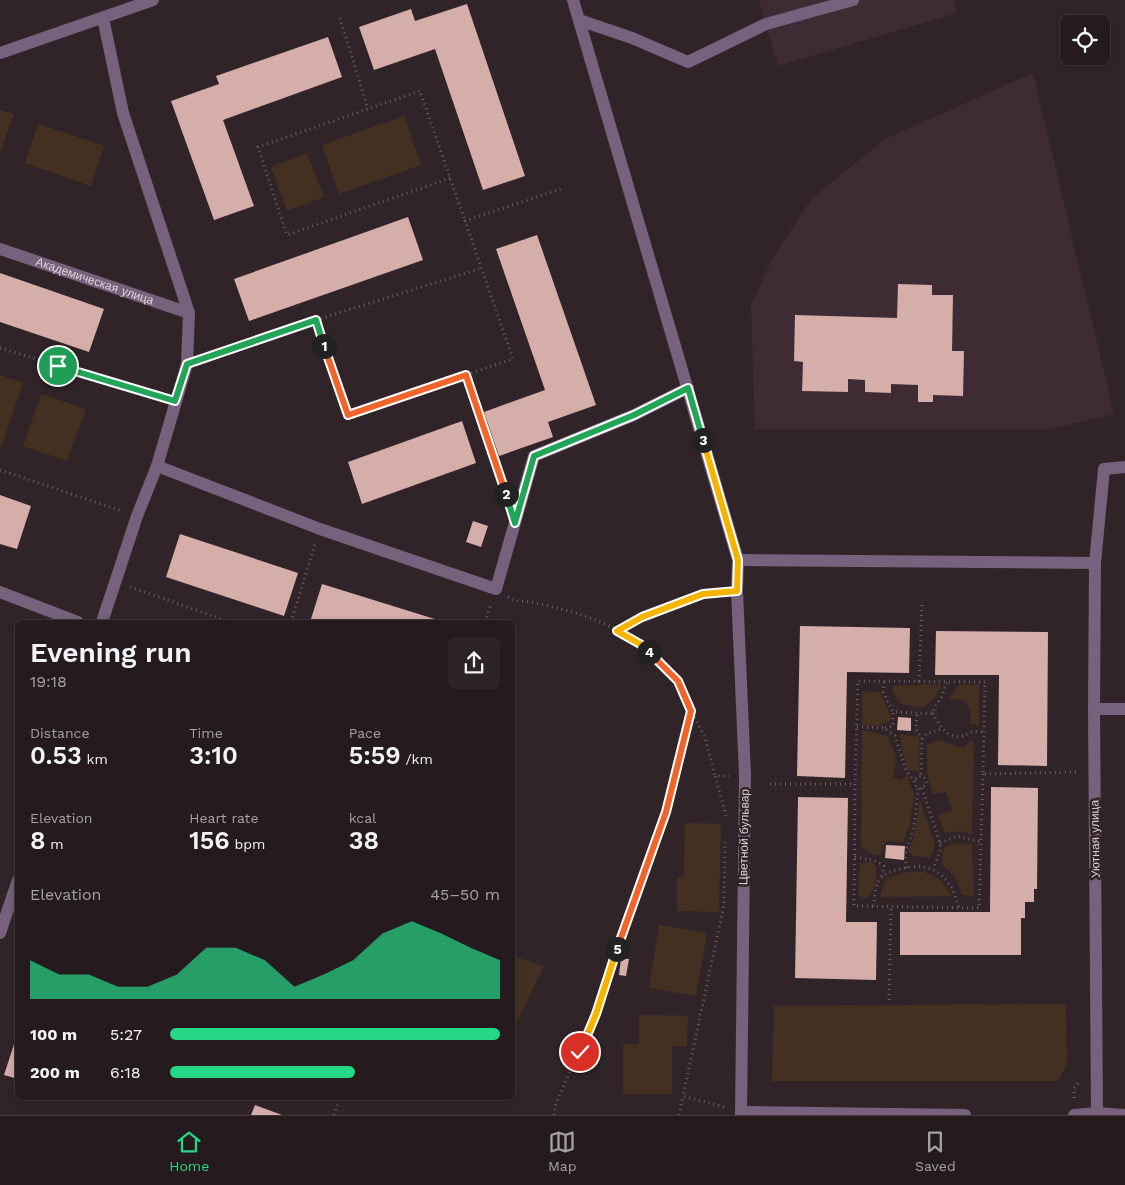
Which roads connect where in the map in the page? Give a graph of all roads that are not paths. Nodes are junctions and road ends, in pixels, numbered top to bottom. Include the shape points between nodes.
1 (153, 0) edge
2 (573, 0) edge
3 (853, 0) edge
4 (810, 6) edge
5 (103, 18) junction
6 (579, 20) junction
7 (0, 53) edge
8 (0, 249) edge
9 (189, 313) junction
10 (688, 388) junction
11 (157, 466) junction
12 (1125, 467) edge
13 (738, 560) junction
14 (1094, 563) junction
15 (0, 592) edge
16 (73, 620) edge
17 (103, 620) edge
18 (1094, 709) junction
19 (1125, 709) edge
20 (15, 889) edge
21 (0, 933) edge
22 (742, 1114) edge
23 (1098, 1114) edge
24 (964, 1115) edge
25 (1074, 1115) edge
26 (1123, 1115) edge

1 - 5 street
2 - 6 street, Цветной бульвар
3 - 4 street
4 - 6 street via 688,62
5 - 7 street
5 - 9 street via 123,112
6 - 10 street, Цветной бульвар
8 - 9 street, Академическая улица
9 - 11 street via 187,364
10 - 11 street via 634,415 534,456 496,589 320,529
10 - 13 street, Цветной бульвар
11 - 17 street
12 - 14 street, Уютная улица via 1104,468
13 - 14 street
13 - 22 street, Цветной бульвар via 745,775
14 - 18 street, Уютная улица
15 - 16 street
18 - 19 street
18 - 23 street, Уютная улица
20 - 21 street
22 - 24 street
23 - 25 street
23 - 26 street

